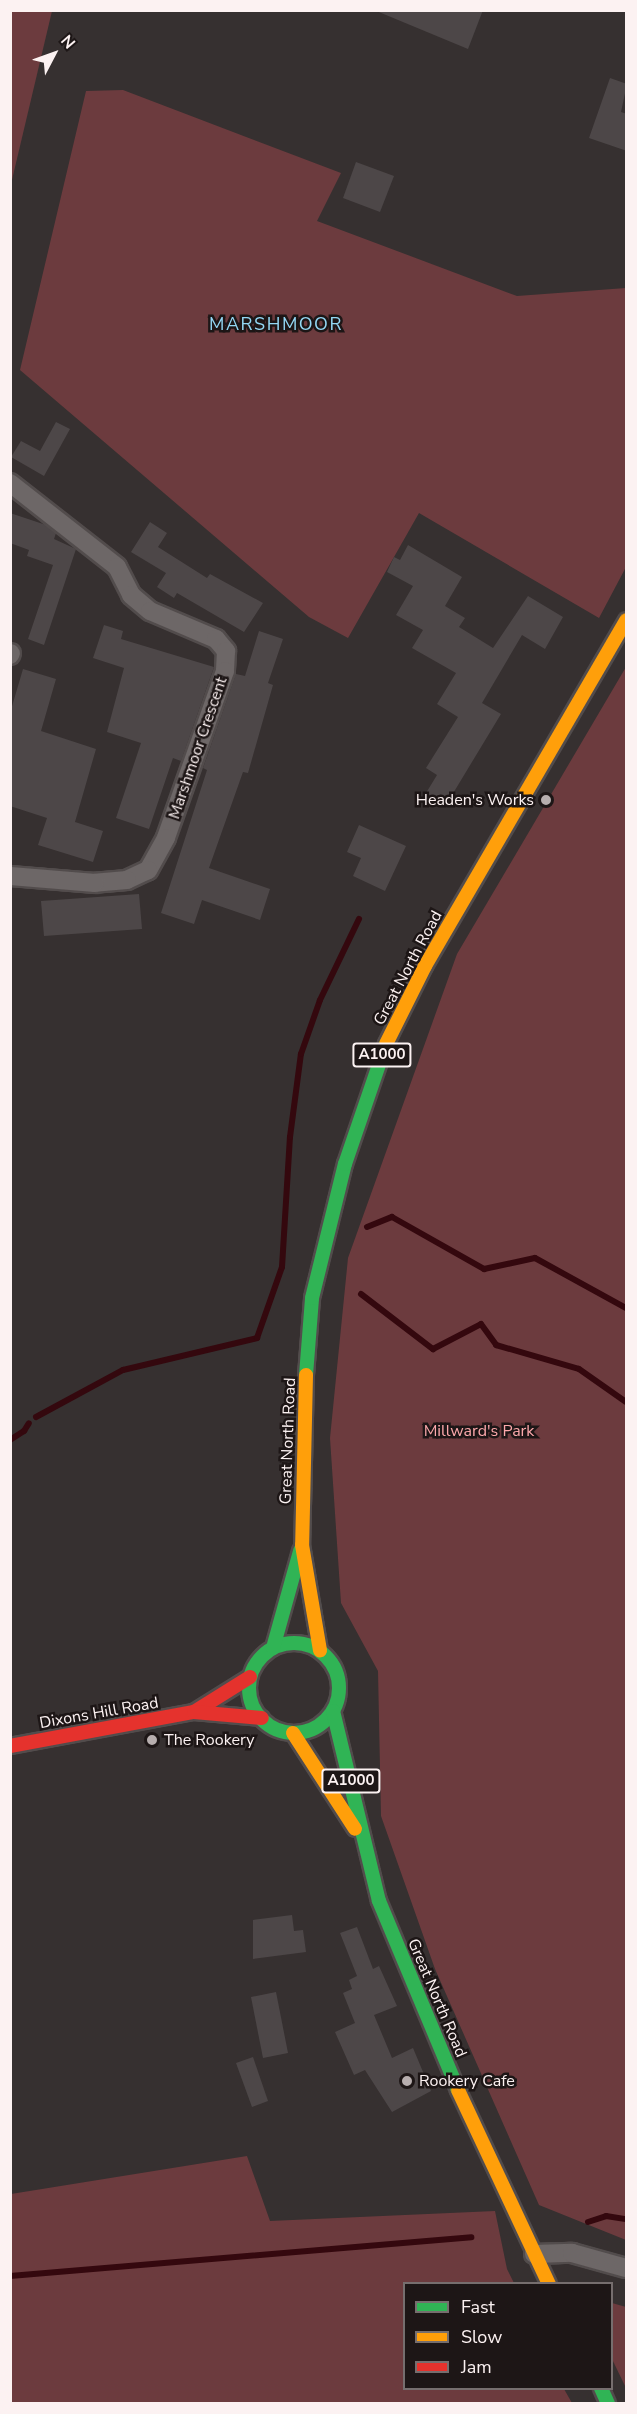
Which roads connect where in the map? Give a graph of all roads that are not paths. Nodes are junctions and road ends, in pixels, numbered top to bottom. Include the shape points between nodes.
1 (10, 483) edge
2 (627, 620) edge
3 (10, 876) edge
4 (302, 1545) junction
5 (273, 1648) junction
6 (320, 1650) junction
7 (250, 1677) junction
8 (333, 1711) junction
9 (194, 1712) junction
10 (262, 1718) junction
11 (293, 1733) junction
12 (10, 1746) edge
13 (368, 1851) junction
14 (534, 2254) junction
15 (627, 2268) edge
16 (548, 2282) edge

1 - 3 street, Marshmoor Crescent via 117,567 131,595 150,611 216,639 226,651 225,671 166,838 148,870 127,880 95,883
2 - 4 main road, Great North Road / A1000 via 494,843 384,1049 345,1164 312,1298 303,1424
4 - 5 main road, Great North Road / A1000
4 - 6 main road, Great North Road / A1000
5 - 6 main road via 288,1643
5 - 7 main road via 257,1662
6 - 8 main road via 339,1678
7 - 9 main road, Dixons Hill Road
7 - 10 main road via 254,1709
8 - 11 main road via 311,1730
8 - 13 main road, Great North Road / A1000
9 - 10 main road, Dixons Hill Road
9 - 12 main road, Dixons Hill Road
10 - 11 main road via 276,1729
11 - 13 main road, Great North Road / A1000
13 - 14 main road, Great North Road / A1000 via 379,1901 406,1971
14 - 15 street via 572,2253
14 - 16 main road, Great North Road / A1000

